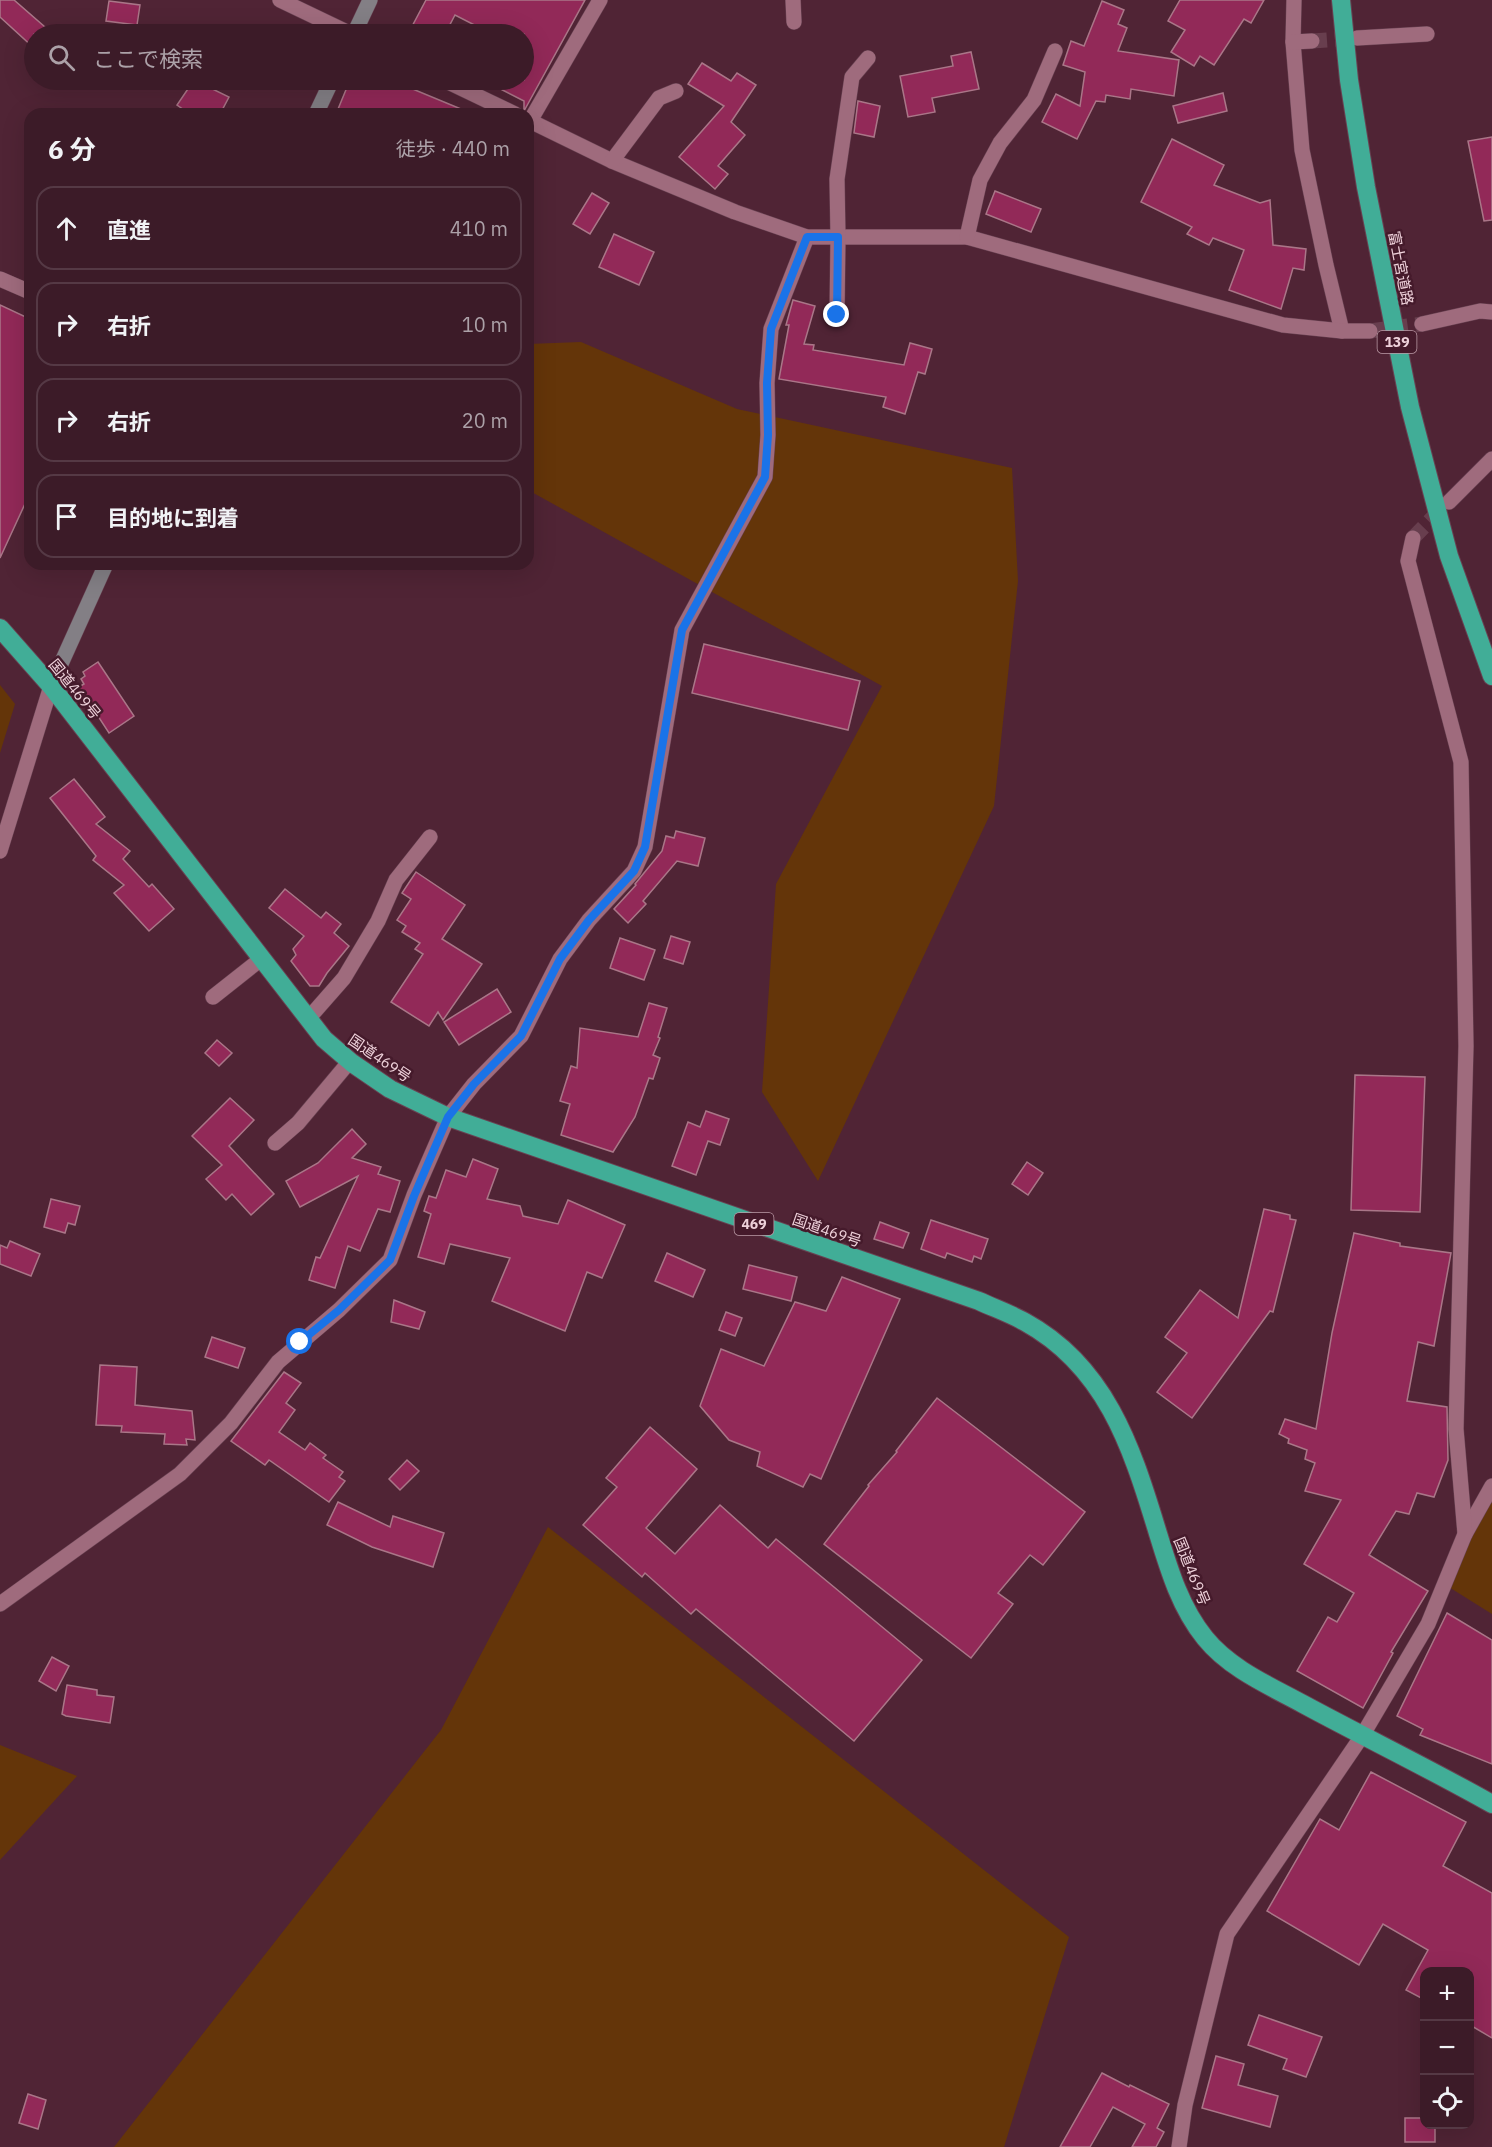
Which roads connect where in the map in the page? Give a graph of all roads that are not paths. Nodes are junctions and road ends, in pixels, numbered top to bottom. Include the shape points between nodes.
1 (280, 0) edge
2 (370, 0) edge
3 (600, 0) edge
4 (793, 0) edge
5 (1294, 0) edge
6 (1341, 0) edge
7 (794, 22) dead end
8 (331, 24) edge
9 (357, 24) edge
10 (1427, 34) dead end
11 (1357, 38) tunnel mouth
12 (1312, 41) tunnel mouth
13 (1293, 42) junction
14 (1055, 51) dead end
15 (868, 58) dead end
16 (327, 90) edge
17 (465, 90) edge
18 (675, 91) dead end
19 (319, 108) edge
20 (502, 108) edge
21 (534, 112) edge
22 (534, 123) edge
23 (612, 161) junction
24 (807, 237) junction
25 (838, 237) junction
26 (967, 237) junction
27 (0, 279) edge
28 (24, 289) edge
29 (1492, 312) edge
30 (837, 315) dead end
31 (1422, 324) tunnel mouth
32 (1342, 331) junction
33 (1370, 331) tunnel mouth
34 (1492, 459) edge
35 (1449, 502) tunnel mouth
36 (1413, 538) tunnel mouth
37 (1449, 556) junction
38 (103, 570) edge
39 (0, 628) edge
40 (1492, 641) edge
41 (1492, 676) edge
42 (51, 686) junction
43 (430, 837) dead end
44 (0, 851) edge
45 (261, 959) junction
46 (213, 997) dead end
47 (308, 1018) junction
48 (350, 1061) junction
49 (448, 1117) junction
50 (275, 1143) dead end
51 (1492, 1486) edge
52 (1465, 1533) junction
53 (0, 1604) edge
54 (1362, 1736) junction
55 (1492, 1804) edge
56 (1179, 2147) edge

1 - 8 street
2 - 9 street
3 - 21 street
4 - 7 street
5 - 13 street
6 - 37 highway, 富士宮道路 / 139 via 1349,80 1373,222 1410,407
10 - 11 street
12 - 13 street
13 - 32 street via 1302,150
14 - 26 street via 1034,100 1000,143 980,180
15 - 25 street via 852,77 837,179
16 - 19 street
17 - 20 street
18 - 23 street via 659,98
22 - 23 street
23 - 24 street
24 - 25 street
24 - 49 street via 771,329 765,477 682,630 645,847 634,871 560,959 521,1036
25 - 26 street
25 - 30 street
26 - 32 street via 1283,325
27 - 28 street
29 - 31 street via 1480,311
32 - 33 street
34 - 35 street
36 - 52 street via 1408,561 1461,762 1466,1046 1456,1429
37 - 40 highway
37 - 41 highway, 富士宮道路 / 139
38 - 42 street
39 - 42 highway, 国道469号 / 469
42 - 44 street
42 - 45 highway, 国道469号 / 469
43 - 47 street via 396,880 378,921 344,978
45 - 46 street
45 - 47 highway, 国道469号 / 469
47 - 48 highway, 国道469号 / 469 via 324,1039
48 - 49 highway, 国道469号 / 469 via 390,1089
48 - 50 street via 298,1123
49 - 53 street via 390,1260 278,1362 231,1423 180,1474
49 - 54 highway, 国道469号 / 469 via 980,1301 1026,1322 1078,1363 1116,1416 1144,1486 1169,1569 1186,1610 1206,1640 1252,1676
51 - 52 street
52 - 54 street via 1428,1624
54 - 55 highway, 国道469号 / 469
54 - 56 street via 1227,1934 1185,2105

